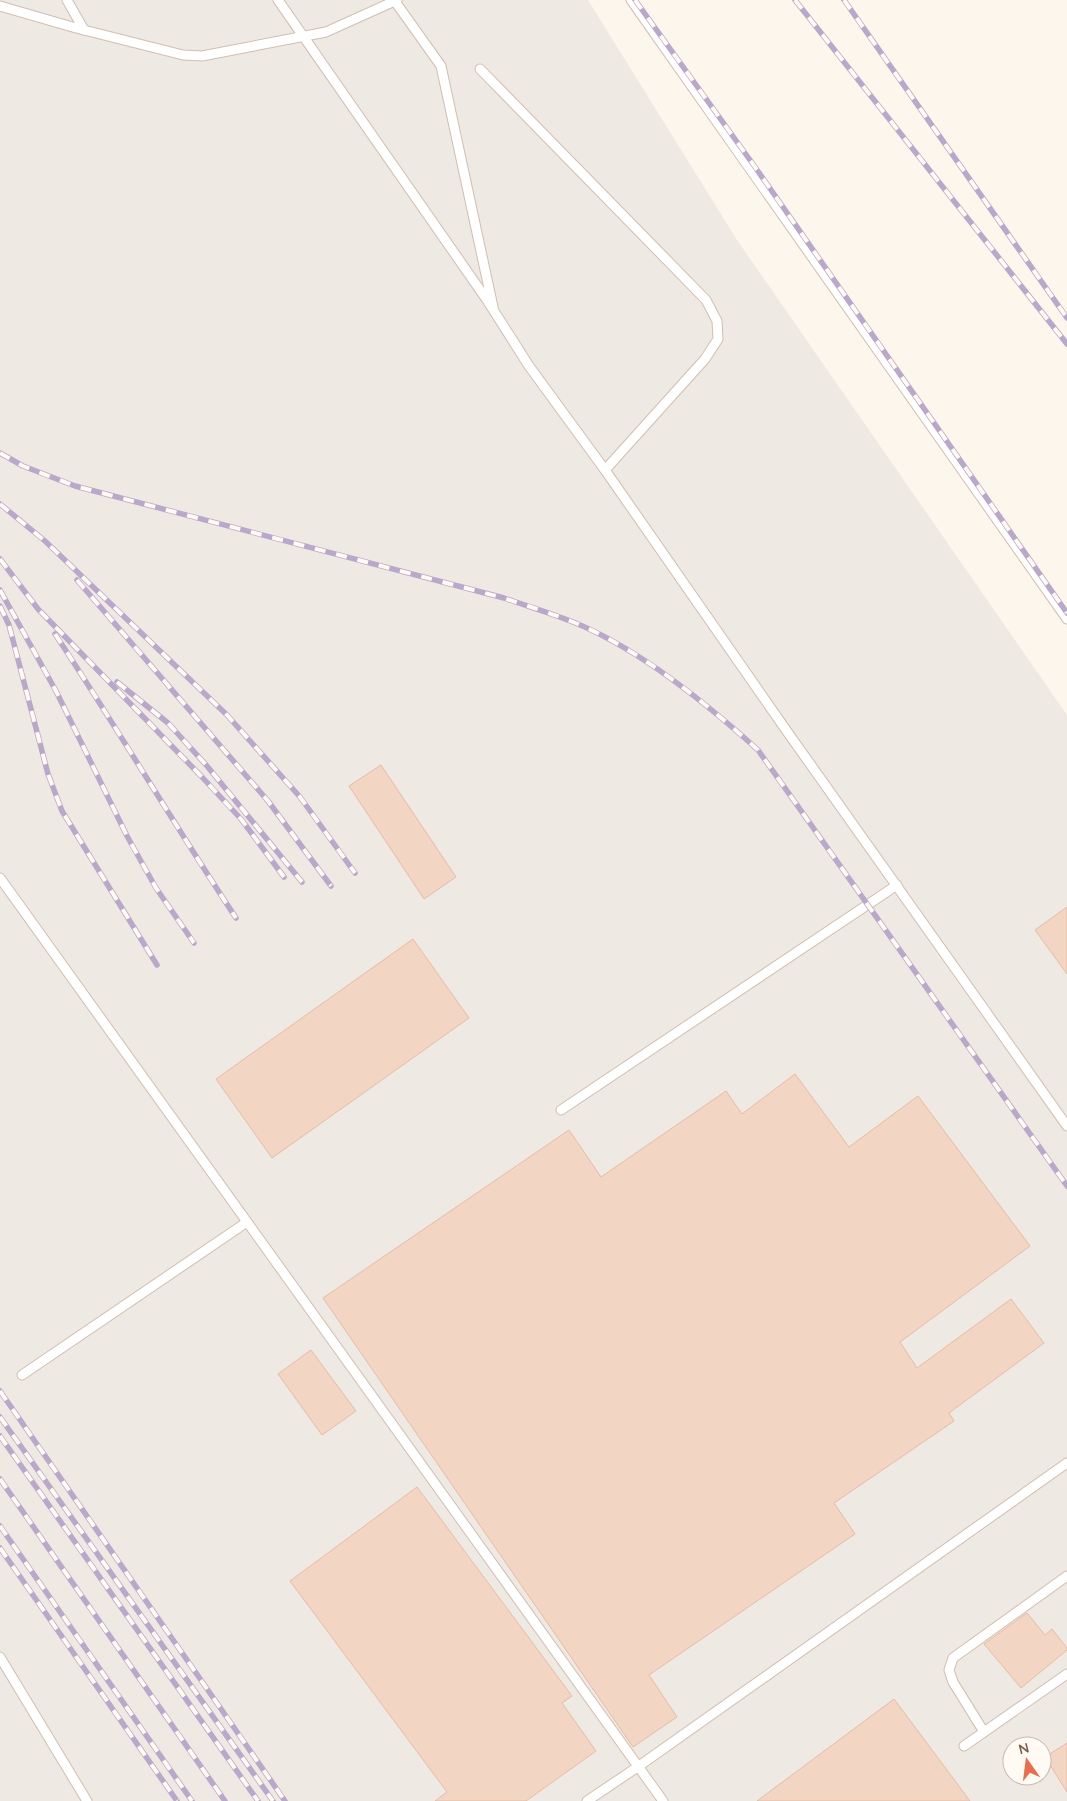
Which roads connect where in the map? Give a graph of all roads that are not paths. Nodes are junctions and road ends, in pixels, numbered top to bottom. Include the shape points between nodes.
1 (67, 0) edge
2 (278, 0) edge
3 (395, 0) edge
4 (631, 0) edge
5 (0, 6) edge
6 (84, 30) junction
7 (303, 36) junction
8 (480, 69) dead end
9 (495, 313) junction
10 (605, 470) junction
11 (1067, 619) edge
12 (0, 878) edge
13 (896, 885) junction
14 (561, 1110) dead end
15 (1067, 1126) edge
16 (248, 1222) junction
17 (22, 1375) dead end
18 (1067, 1462) edge
19 (1067, 1576) edge
20 (0, 1658) edge
21 (1067, 1674) edge
22 (984, 1732) junction
23 (964, 1746) dead end
24 (639, 1766) junction
25 (87, 1801) edge
26 (587, 1801) edge
27 (663, 1801) edge

1 - 6 lane
2 - 7 lane
3 - 7 lane via 326,32
3 - 9 lane via 441,66
4 - 11 lane
5 - 6 lane
6 - 7 lane via 183,55 202,56
7 - 9 lane
8 - 10 lane via 706,300 717,321 718,339 705,358
9 - 10 lane via 529,366
10 - 13 lane
12 - 16 lane
13 - 14 lane
13 - 15 lane
16 - 17 lane
16 - 24 lane
18 - 24 lane
19 - 22 lane via 953,1658 949,1670 953,1682
20 - 25 lane
21 - 22 lane
22 - 23 lane
24 - 26 lane
24 - 27 lane

